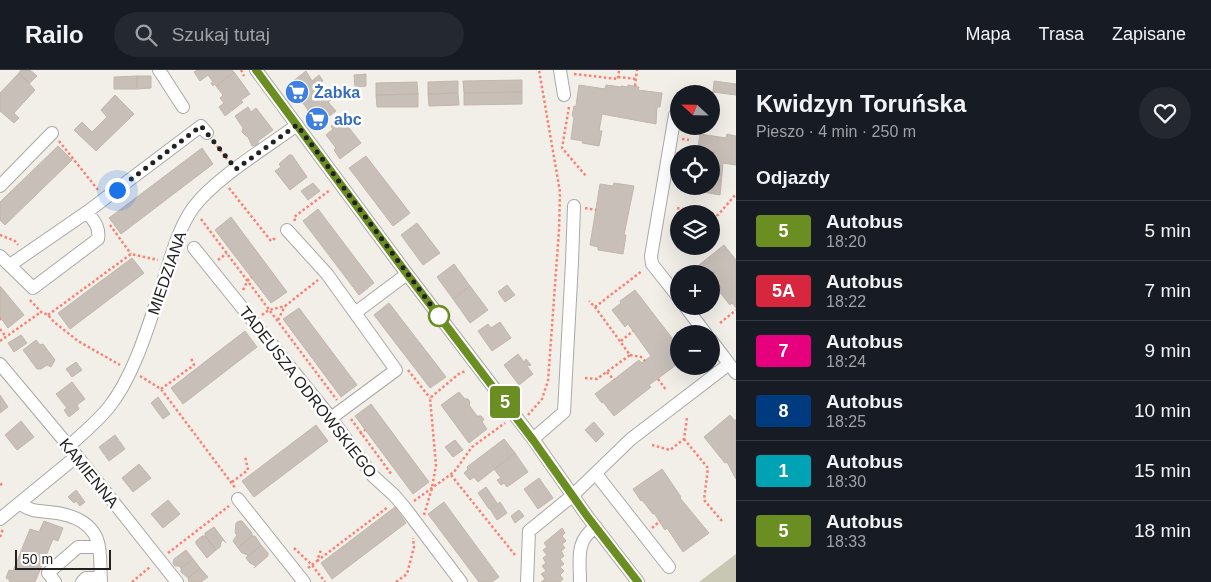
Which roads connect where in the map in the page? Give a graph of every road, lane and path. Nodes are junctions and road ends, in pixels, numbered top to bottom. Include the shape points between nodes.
1 (159, 70) edge
2 (256, 70) edge
3 (539, 70) edge
4 (560, 70) edge
5 (619, 70) edge
6 (636, 70) edge
7 (618, 76) junction
8 (636, 79) junction
9 (573, 82) dead end
10 (635, 86) dead end
11 (566, 100) joint
12 (183, 107) dead end
13 (568, 110) junction
14 (573, 111) dead end
15 (292, 129) junction
16 (52, 133) joint
17 (207, 133) joint
18 (672, 135) edge
19 (236, 169) junction
20 (586, 176) dead end
21 (222, 179) junction
22 (0, 186) edge
23 (330, 190) dead end
24 (736, 194) edge
25 (105, 199) junction
26 (579, 207) joint
27 (192, 208) junction
28 (596, 210) dead end
29 (87, 212) junction
30 (720, 213) edge
31 (106, 220) dead end
32 (287, 230) junction
33 (0, 235) edge
34 (226, 243) dead end
35 (222, 246) junction
36 (194, 248) dead end
37 (25, 254) junction
38 (131, 254) junction
39 (0, 256) edge
40 (171, 259) junction
41 (239, 261) dead end
42 (236, 264) junction
43 (652, 264) junction
44 (10, 265) junction
45 (327, 274) junction
46 (407, 274) junction
47 (670, 287) edge
48 (263, 292) dead end
49 (259, 295) junction
50 (589, 301) dead end
51 (285, 306) junction
52 (595, 307) junction
53 (270, 310) junction
54 (736, 310) edge
55 (41, 312) dead end
56 (355, 313) junction
57 (48, 315) dead end
58 (278, 321) junction
59 (253, 322) junction
60 (720, 323) dead end
61 (0, 329) edge
62 (633, 331) dead end
63 (295, 334) dead end
64 (6, 337) junction
65 (290, 338) junction
66 (0, 341) edge
67 (620, 342) junction
68 (305, 348) dead end
69 (720, 351) edge
70 (301, 352) junction
71 (630, 354) junction
72 (191, 358) dead end
73 (645, 361) dead end
74 (0, 364) edge
75 (404, 364) dead end
76 (319, 367) dead end
77 (733, 368) edge
78 (314, 370) junction
79 (466, 371) dead end
80 (607, 372) junction
81 (585, 378) dead end
82 (658, 379) dead end
83 (614, 380) dead end
84 (424, 381) dead end
85 (331, 384) dead end
86 (419, 384) junction
87 (327, 387) junction
88 (161, 389) dead end
89 (666, 390) dead end
90 (430, 398) junction
91 (344, 409) junction
92 (528, 416) dead end
93 (331, 418) junction
94 (687, 418) dead end
95 (504, 423) dead end
96 (684, 439) junction
97 (533, 440) junction
98 (377, 445) dead end
99 (652, 445) dead end
100 (373, 449) junction
101 (72, 452) junction
102 (245, 456) dead end
103 (596, 474) junction
104 (451, 475) junction
105 (395, 479) dead end
106 (232, 482) dead end
107 (432, 488) junction
108 (572, 496) junction
109 (238, 499) joint
110 (405, 502) junction
111 (20, 503) junction
112 (0, 519) edge
113 (422, 521) junction
114 (722, 521) dead end
115 (596, 528) junction
116 (99, 547) junction
117 (321, 550) dead end
118 (158, 560) junction
119 (519, 560) dead end
120 (317, 561) junction
121 (312, 565) junction
122 (669, 568) dead end
123 (301, 579) edge
124 (101, 580) edge
125 (55, 582) edge
126 (82, 582) edge
127 (132, 582) edge
128 (176, 582) edge
129 (325, 582) edge
130 (396, 582) edge
131 (460, 582) edge
132 (527, 582) edge
133 (580, 582) edge
134 (638, 582) edge

1 - 12 street
2 - 15 street
3 - 92 path via 560,192 559,230 548,381 542,399
4 - 11 street
5 - 7 path
6 - 8 path
7 - 8 path
7 - 9 path via 618,80 574,74
8 - 10 path
11 - 13 path
13 - 14 path
13 - 20 path via 562,148
15 - 19 street, MIEDZIANA
15 - 46 street
16 - 22 street
16 - 25 path
17 - 19 path
17 - 25 street via 201,126
18 - 43 street
19 - 21 street, MIEDZIANA
21 - 27 street, MIEDZIANA
21 - 32 path via 271,241
23 - 32 path via 294,217 295,224
24 - 30 path
25 - 29 street
26 - 28 path
26 - 97 street via 572,262 564,412
27 - 35 path
27 - 40 street, MIEDZIANA
29 - 37 street
29 - 44 street via 97,226 98,238 32,288
31 - 38 path
32 - 45 street
33 - 37 path via 15,241
34 - 35 path
35 - 42 path
36 - 59 street, TADEUSZA ODROWSKIEGO
37 - 44 street
38 - 40 path via 162,261
38 - 57 path
39 - 44 street
40 - 101 street, MIEDZIANA via 130,370 118,393
41 - 42 path
42 - 49 path
43 - 47 street
43 - 52 path
45 - 51 path
45 - 56 street
46 - 56 street
46 - 97 street
48 - 49 path
49 - 53 path
50 - 52 path
51 - 53 path
51 - 58 path
52 - 67 path
53 - 58 path
53 - 59 path
54 - 60 path
55 - 64 path
56 - 91 street via 396,370
58 - 65 path
59 - 93 street, TADEUSZA ODROWSKIEGO
61 - 64 path
62 - 67 path
63 - 65 path
64 - 66 path
65 - 70 path
67 - 71 path
68 - 70 path
69 - 77 street
70 - 78 path
71 - 73 path
71 - 80 path
72 - 88 path via 194,365
74 - 101 street, KAMIENNA
75 - 86 path
76 - 78 path
77 - 103 street via 631,439
78 - 87 path
79 - 90 path
80 - 81 path via 598,379
80 - 83 path
82 - 89 path
84 - 86 path
85 - 87 path
86 - 90 path
87 - 91 path
90 - 107 path via 436,465
91 - 93 street
91 - 100 path
93 - 110 street, TADEUSZA ODROWSKIEGO via 373,476
94 - 96 path
95 - 104 path via 472,447
96 - 99 path via 670,450
96 - 114 path via 708,468 704,500
97 - 108 street
98 - 100 path
100 - 105 path
101 - 111 street, MIEDZIANA
101 - 118 street, KAMIENNA
102 - 106 path via 248,470
103 - 108 street
103 - 122 street
104 - 107 path
104 - 119 path
107 - 110 path
107 - 113 path
108 - 115 street
108 - 132 street via 529,531
109 - 118 path
109 - 123 street
110 - 113 street, TADEUSZA ODROWSKIEGO
110 - 113 path
110 - 120 path
111 - 112 street, MIEDZIANA
111 - 116 street via 27,510 60,513 84,522 96,534
113 - 130 path via 414,531 414,547 407,574
113 - 131 street, TADEUSZA ODROWSKIEGO
115 - 133 street via 588,532 581,544
115 - 134 street
116 - 124 street
116 - 125 street via 78,547 48,573
117 - 120 path
118 - 127 path
118 - 128 street, KAMIENNA
120 - 121 path
121 - 123 path
121 - 129 path
124 - 126 street via 86,578

